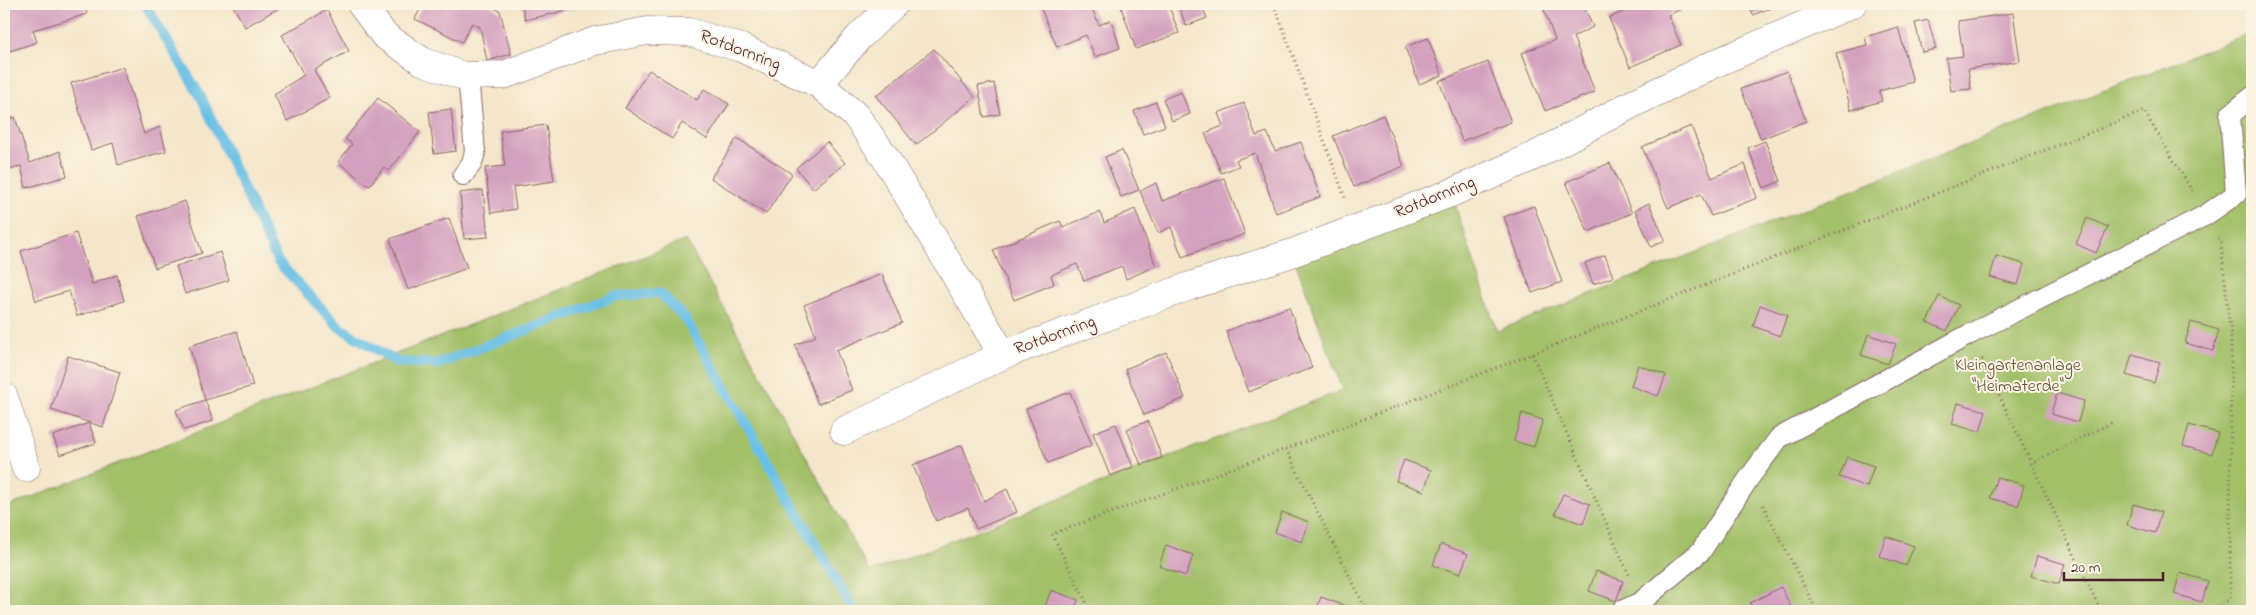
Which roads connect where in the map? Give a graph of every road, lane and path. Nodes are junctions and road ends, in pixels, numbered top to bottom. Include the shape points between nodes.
1 (361, 4) edge
2 (894, 4) edge
3 (1274, 4) edge
4 (1852, 4) edge
5 (468, 76) junction
6 (819, 84) junction
7 (2252, 97) edge
8 (463, 175) dead end
9 (2206, 214) junction
10 (1357, 230) junction
11 (1970, 334) junction
12 (1532, 354) junction
13 (1003, 355) junction
14 (4, 397) edge
15 (2113, 422) dead end
16 (844, 431) dead end
17 (1286, 449) junction
18 (2030, 464) junction
19 (26, 468) dead end
20 (1749, 478) junction
21 (1641, 602) junction
22 (1092, 611) edge
23 (1367, 611) edge
24 (1622, 611) edge
25 (1817, 611) edge
26 (2101, 611) edge
27 (2209, 611) edge

1 - 5 street, Rotdornring via 384,35 422,62
2 - 6 street via 859,37
3 - 10 path
4 - 10 street, Rotdornring via 1714,64 1526,159
5 - 6 street, Rotdornring via 504,75 595,41 647,31 689,32 741,48
5 - 8 lane via 474,152 472,163
6 - 13 street, Rotdornring via 856,116 885,157
7 - 9 lane via 2230,115 2236,194
9 - 11 lane
9 - 12 path via 2144,110
9 - 27 path via 2221,243 2231,339 2230,599
10 - 13 street, Rotdornring via 1190,286
11 - 18 path
11 - 20 lane via 1779,438
12 - 17 path
12 - 21 path
13 - 16 street, Rotdornring
14 - 19 street
15 - 18 path
17 - 22 path via 1052,534
17 - 23 path
18 - 26 path
20 - 21 lane via 1701,551
20 - 25 path
21 - 24 lane

